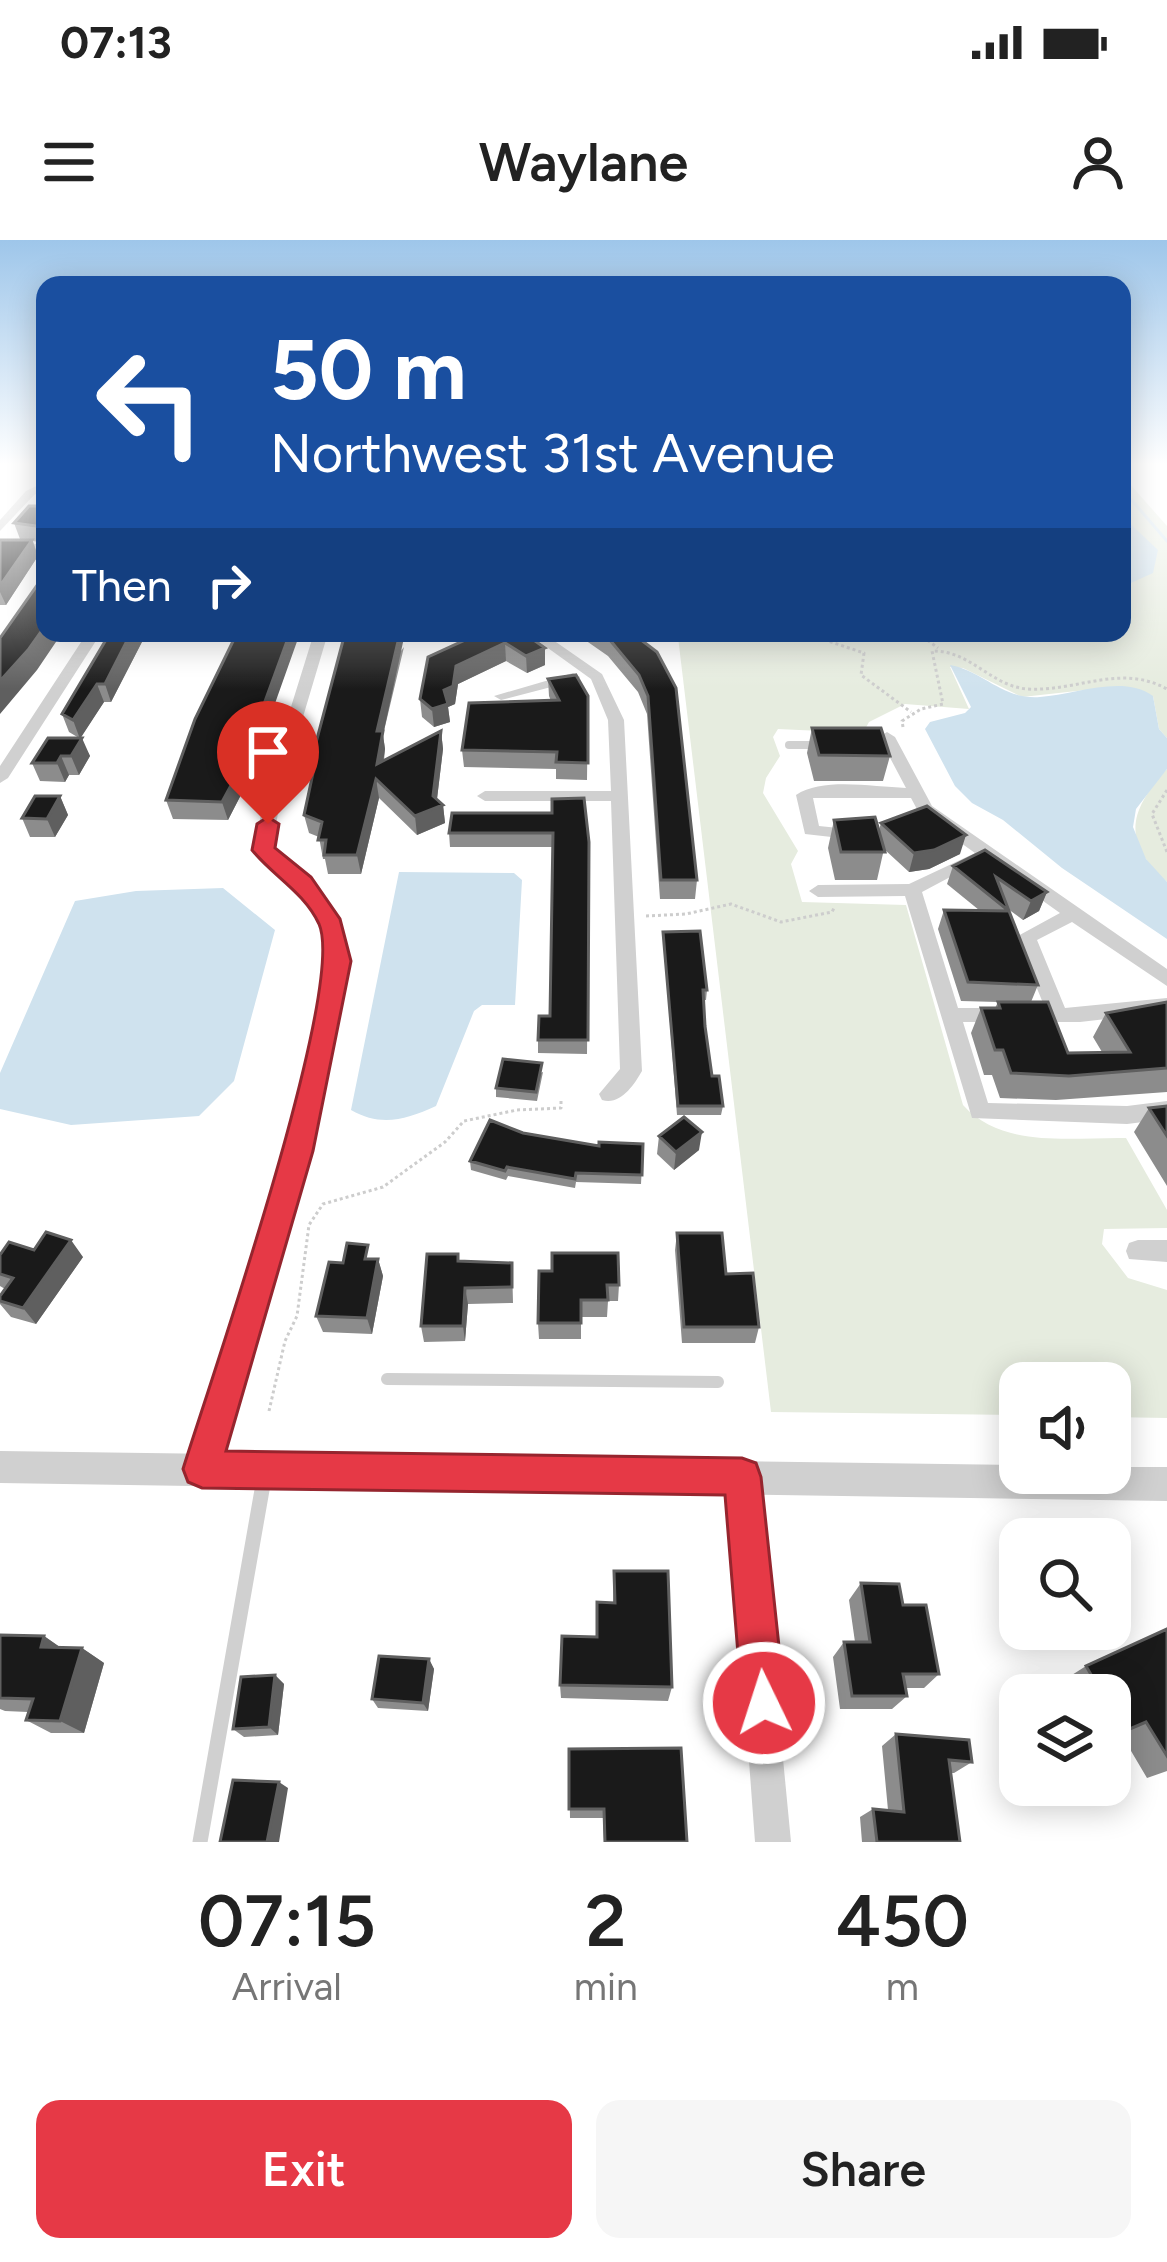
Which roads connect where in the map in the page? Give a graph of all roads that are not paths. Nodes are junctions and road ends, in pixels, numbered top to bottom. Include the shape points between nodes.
1 (0, 548) edge
2 (36, 548) edge
3 (88, 642) edge
4 (318, 642) edge
5 (547, 642) edge
6 (592, 672) junction
7 (501, 696) edge
8 (889, 741) edge
9 (789, 745) dead end
10 (831, 745) edge
11 (0, 778) edge
12 (485, 796) dead end
13 (621, 796) junction
14 (916, 806) junction
15 (887, 825) edge
16 (987, 852) junction
17 (912, 890) junction
18 (828, 891) road end
19 (1073, 914) junction
20 (1167, 979) edge
21 (1167, 1005) edge
22 (950, 1015) junction
23 (1058, 1015) junction
24 (610, 1094) dead end
25 (1167, 1110) edge
26 (1167, 1250) edge
27 (1138, 1251) dead end
28 (387, 1379) dead end
29 (718, 1382) dead end
30 (0, 1467) edge
31 (202, 1469) junction
32 (265, 1472) junction
33 (742, 1477) junction
34 (1167, 1484) edge
35 (200, 1842) edge
36 (773, 1842) edge

1 - 2 street
3 - 11 street
4 - 31 street via 263,850 302,882 332,925 338,961 298,1151
5 - 6 street
6 - 7 street
6 - 13 street via 616,720
8 - 14 street
9 - 10 lane
12 - 13 street
13 - 24 street via 631,1072
14 - 15 street via 804,795 811,830 852,836
14 - 16 street
16 - 17 street
16 - 19 street
17 - 18 street
17 - 22 street
19 - 20 street
19 - 23 street via 1026,938
21 - 23 street
22 - 23 street
22 - 25 street via 980,1112
26 - 27 street
28 - 29 lane
30 - 31 street
31 - 32 street
32 - 33 street
32 - 35 lane
33 - 34 street
33 - 36 street

